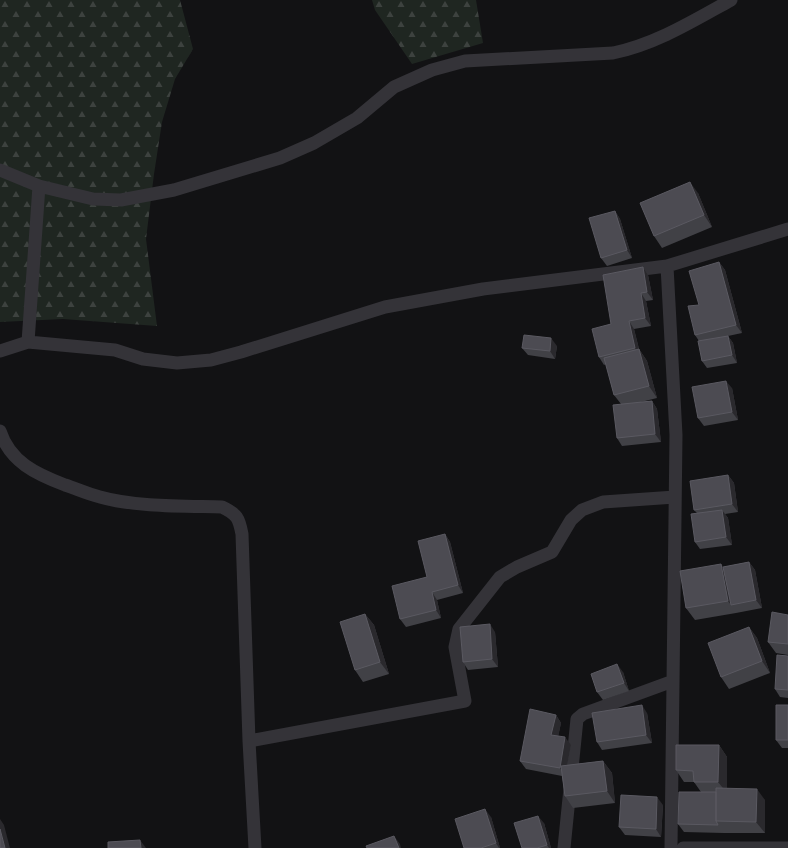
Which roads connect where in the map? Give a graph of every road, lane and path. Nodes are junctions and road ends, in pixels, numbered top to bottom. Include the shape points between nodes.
1 (731, 0) edge
2 (0, 170) edge
3 (39, 186) junction
4 (788, 229) edge
5 (667, 266) junction
6 (28, 342) junction
7 (0, 350) edge
8 (0, 430) edge
9 (676, 498) junction
10 (673, 681) junction
11 (249, 741) junction
12 (772, 847) edge
13 (255, 848) edge
14 (564, 848) edge
15 (671, 848) edge
16 (683, 848) edge
17 (788, 848) edge

1 - 3 street via 662,38 636,48 613,53 466,61 432,70 394,87 357,118 314,143 280,158 174,190 121,200 93,199
2 - 3 street
3 - 6 street
4 - 5 street
5 - 6 street via 482,289 385,307 211,360 177,363 143,359 115,350
5 - 9 street via 676,435
6 - 7 street
8 - 11 street via 3,440 17,460 62,484 101,498 148,504 222,507 240,520
9 - 10 street
9 - 11 street via 603,502 582,510 571,520 552,552 500,577 459,629 455,647 465,701
10 - 14 street via 577,718
10 - 15 street
11 - 13 street
12 - 16 street
12 - 17 street

